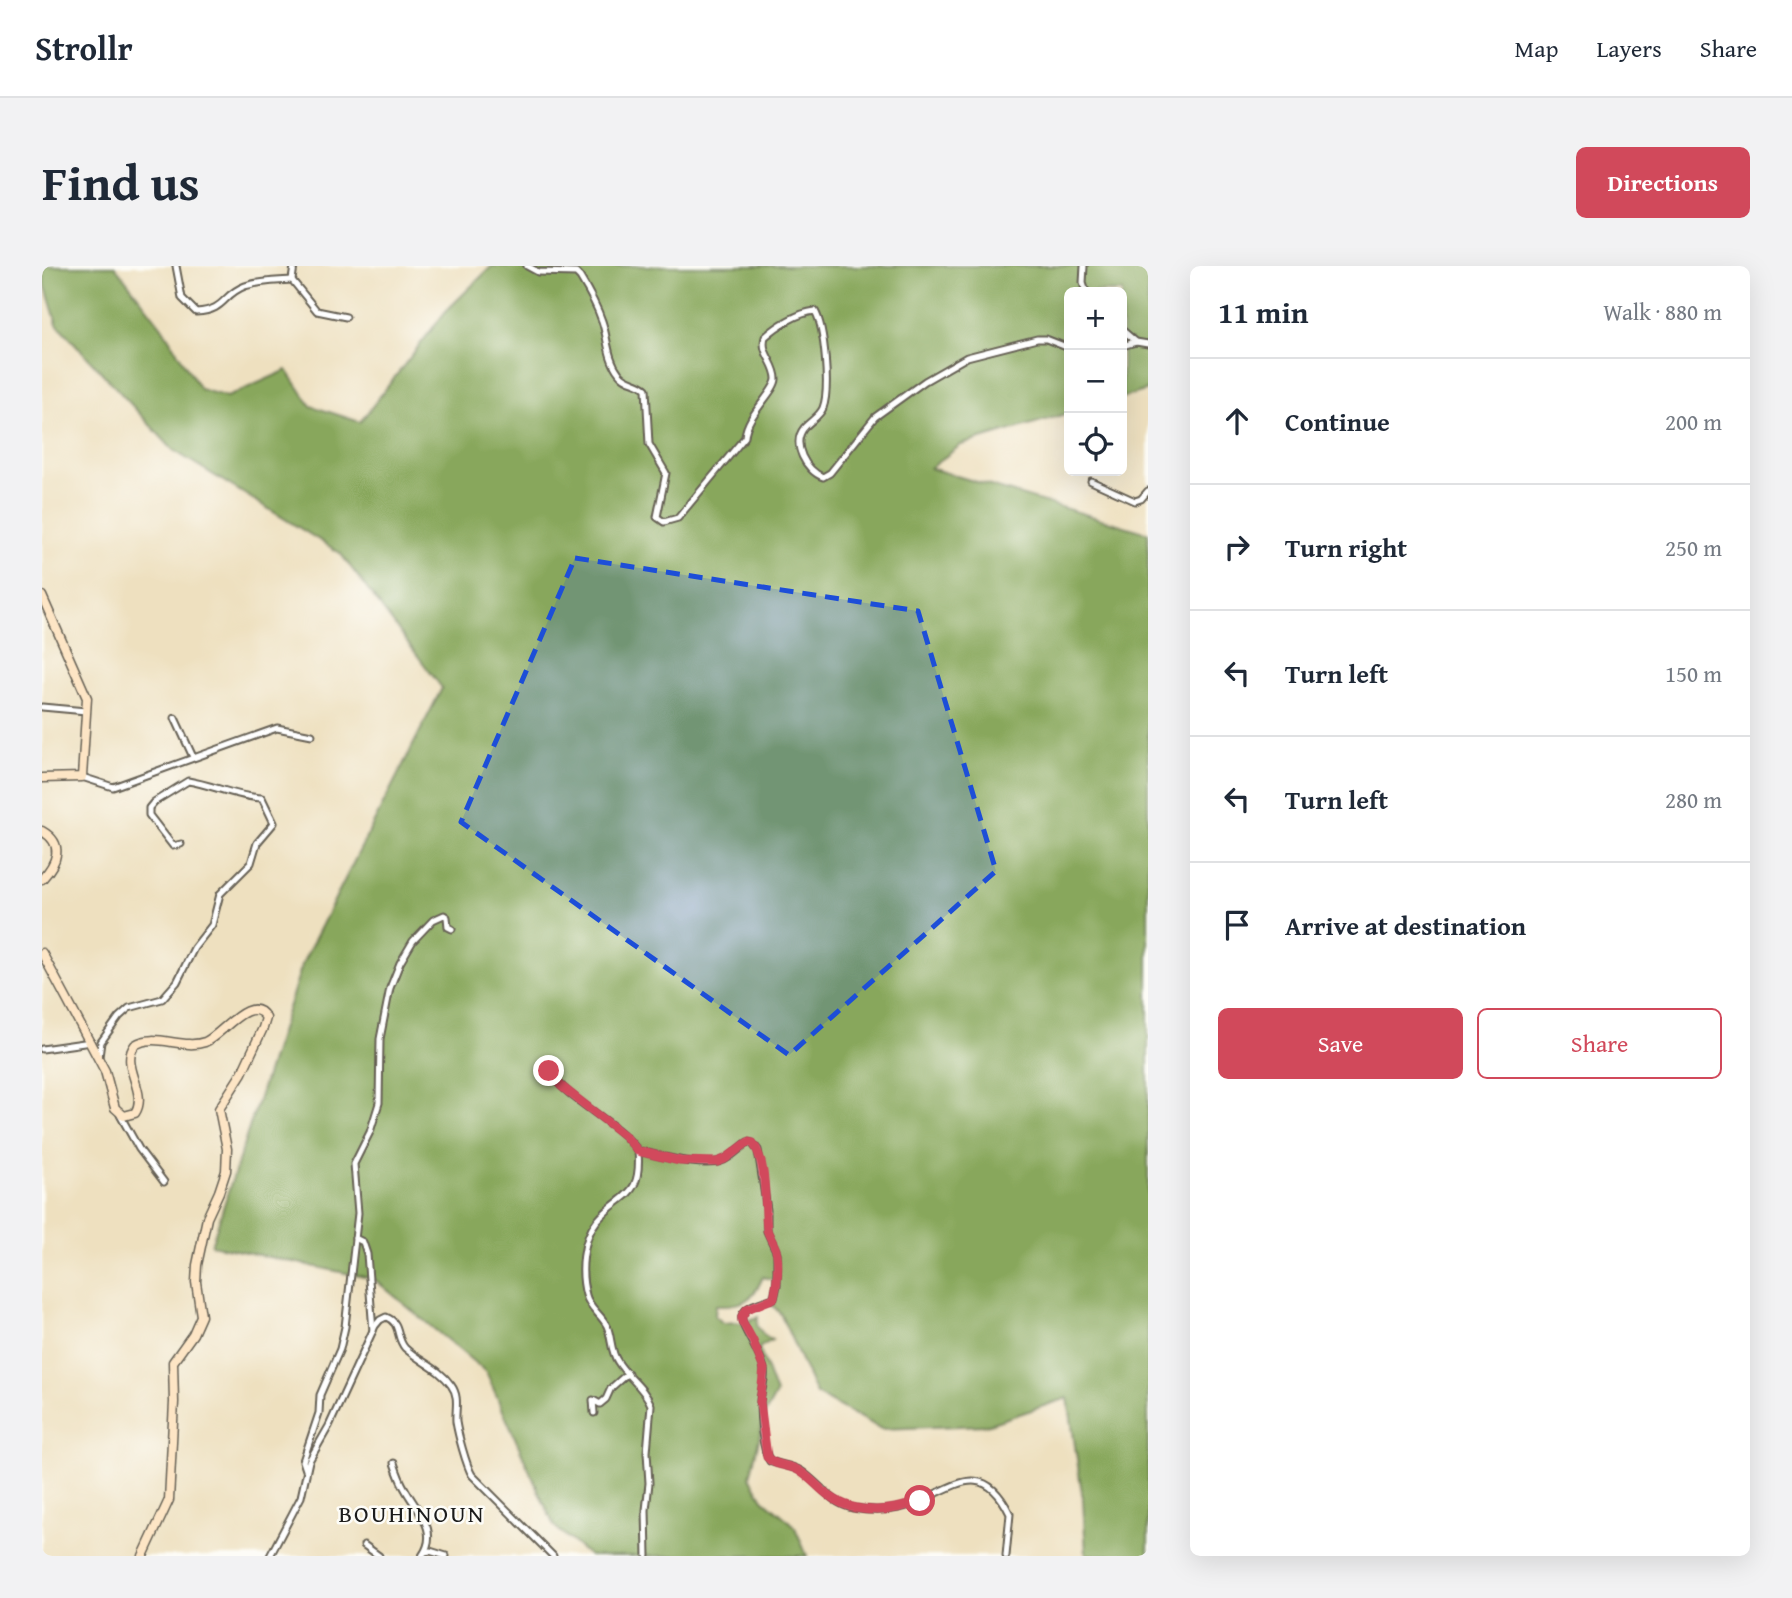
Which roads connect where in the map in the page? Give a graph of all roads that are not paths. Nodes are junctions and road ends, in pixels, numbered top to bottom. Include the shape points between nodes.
1 (176, 266) edge
2 (294, 266) edge
3 (527, 266) edge
4 (1084, 266) edge
5 (292, 280) junction
6 (1084, 287) edge
7 (346, 317) dead end
8 (1127, 334) edge
9 (1136, 342) junction
10 (1148, 344) edge
11 (1127, 345) edge
12 (1064, 346) edge
13 (1091, 481) dead end
14 (1148, 491) edge
15 (43, 601) edge
16 (42, 707) edge
17 (86, 711) junction
18 (175, 719) dead end
19 (312, 735) dead end
20 (193, 757) junction
21 (42, 778) edge
22 (82, 778) junction
23 (42, 831) edge
24 (181, 845) dead end
25 (42, 879) edge
26 (452, 929) dead end
27 (42, 953) edge
28 (92, 1042) junction
29 (42, 1049) edge
30 (99, 1057) junction
31 (549, 1071) dead end
32 (118, 1112) junction
33 (638, 1151) junction
34 (164, 1182) dead end
35 (355, 1238) junction
36 (373, 1331) junction
37 (628, 1373) junction
38 (594, 1413) dead end
39 (394, 1463) dead end
40 (306, 1470) junction
41 (364, 1545) dead end
42 (424, 1554) edge
43 (143, 1556) edge
44 (270, 1556) edge
45 (379, 1556) edge
46 (446, 1556) edge
47 (553, 1556) edge
48 (647, 1556) edge
49 (1006, 1556) edge

1 - 5 street via 182,298 196,312 212,311 246,285
2 - 5 street
3 - 12 street via 538,272 580,277 602,322 616,370 646,389 649,444 666,472 657,517 664,522 684,512 745,437 755,410 775,383 765,337 810,311 819,319 824,342 825,389 822,410 804,428 799,442 806,464 823,477 875,417 954,363 979,352 1037,339
4 - 6 street
5 - 7 street via 317,312
8 - 9 street
9 - 10 street
9 - 11 street
13 - 14 street via 1135,501
15 - 17 main road via 87,698
16 - 17 street
17 - 22 main road
18 - 20 street
19 - 20 street via 277,728
20 - 22 street via 113,787
21 - 22 main road
23 - 25 main road via 56,844 57,853
24 - 30 street via 173,846 166,838 149,808 188,781 262,798 274,819 257,843 251,863 220,894 212,925 194,947 177,982 162,999 129,1009 119,1017 101,1042
26 - 35 street via 445,915 433,920 413,941 393,979 380,1039 379,1103 354,1164
27 - 28 main road
28 - 29 street
28 - 30 main road
30 - 32 main road
31 - 33 street
32 - 34 street
32 - 43 main road via 130,1116 138,1109 130,1056 135,1045 203,1042 249,1009 263,1013 263,1028 219,1109 226,1171 207,1219 197,1265 201,1316 173,1362 169,1500
33 - 37 street via 638,1178 626,1196 595,1224 585,1252 585,1294 605,1322 615,1358
33 - 49 street via 711,1163 748,1142 758,1150 767,1231 777,1254 776,1284 774,1298 747,1309 742,1321 764,1369 760,1402 770,1461 802,1472 827,1495 854,1508 892,1510 963,1481 980,1481 1010,1514
35 - 36 street via 363,1242 367,1254
35 - 40 street via 345,1327 320,1395 319,1413 303,1461
36 - 40 street
36 - 47 street via 383,1318 392,1319 404,1346 444,1377 456,1393 457,1426 469,1470
37 - 38 street via 611,1388 604,1402 593,1400
37 - 48 street via 651,1407
39 - 42 street via 428,1526
40 - 44 street via 302,1497
41 - 45 street
42 - 46 street via 430,1551

